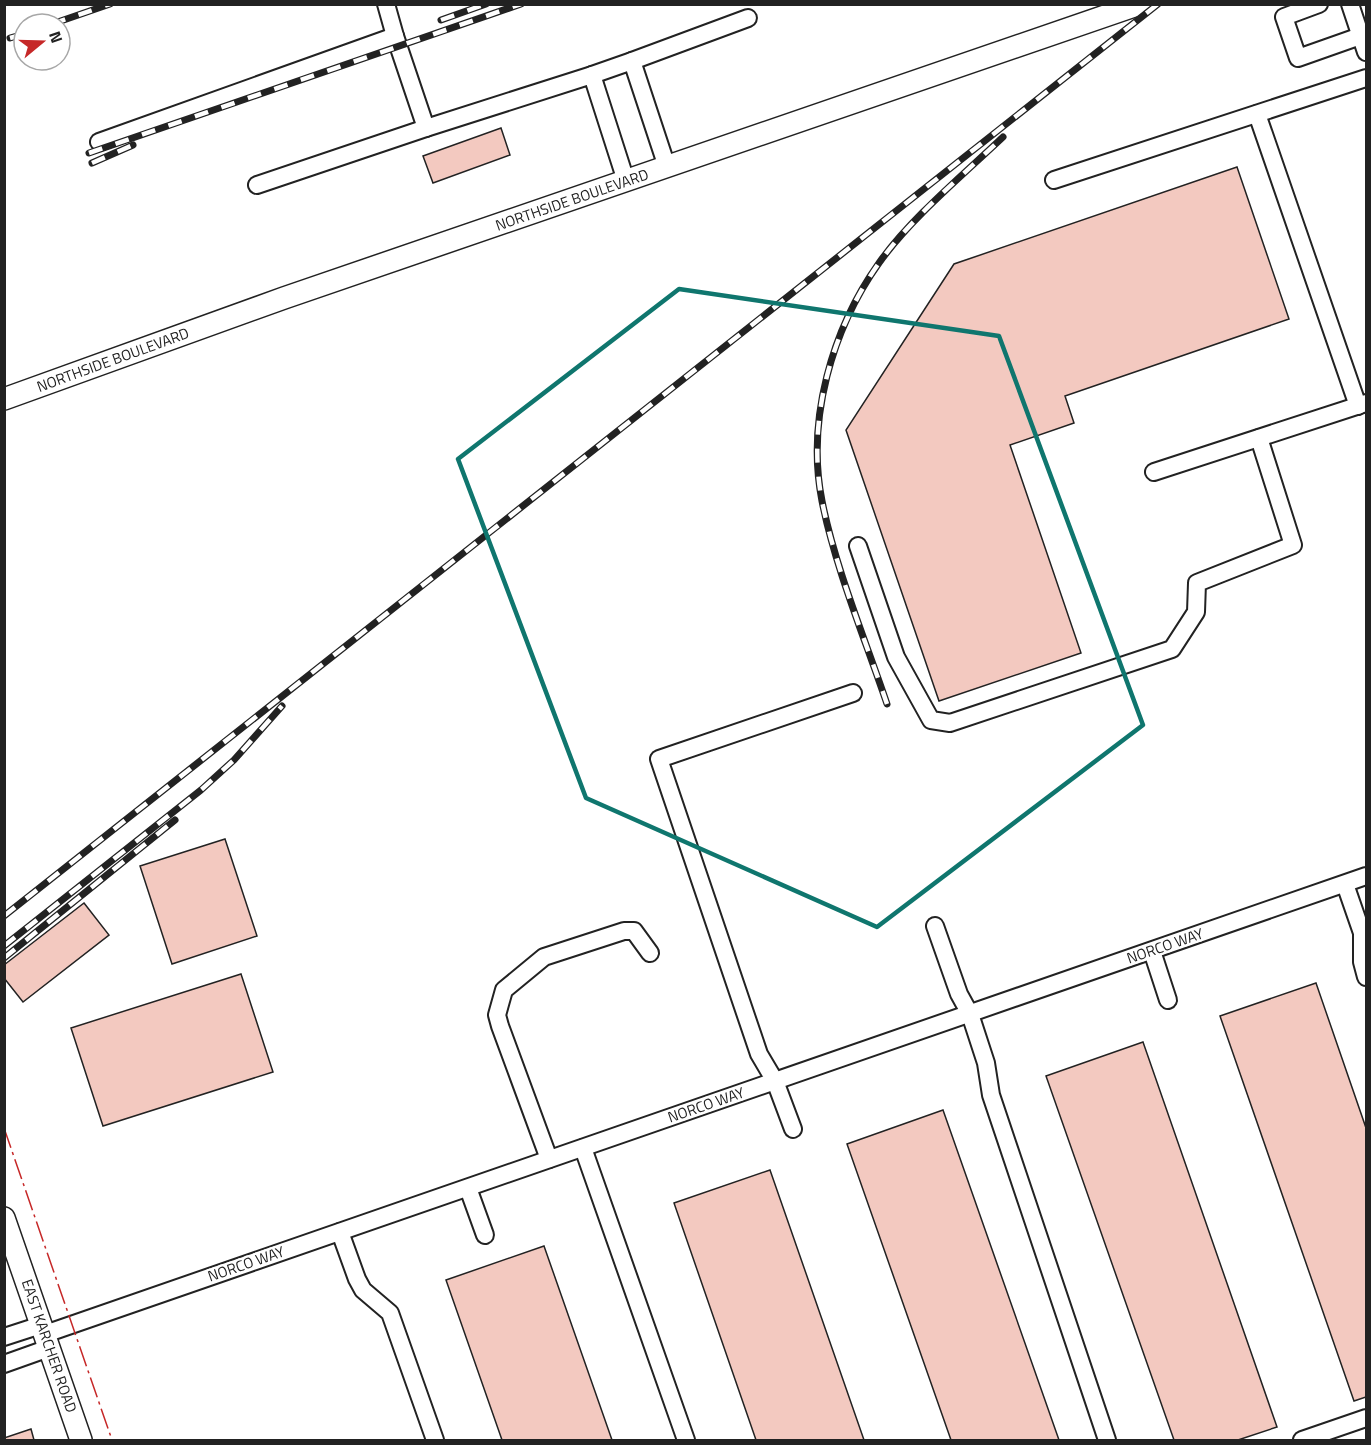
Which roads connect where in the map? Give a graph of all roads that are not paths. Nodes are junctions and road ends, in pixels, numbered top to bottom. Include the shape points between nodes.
1 (386, 4) edge
2 (1140, 4) edge
3 (1319, 4) edge
4 (1350, 4) edge
5 (748, 18) dead end
6 (1364, 35) edge
7 (395, 36) junction
8 (1366, 52) edge
9 (632, 61) junction
10 (592, 75) junction
11 (1366, 78) edge
12 (1257, 114) junction
13 (426, 128) junction
14 (99, 142) dead end
15 (667, 167) junction
16 (1054, 180) dead end
17 (626, 181) junction
18 (257, 185) dead end
19 (4, 399) edge
20 (1362, 405) edge
21 (1259, 438) junction
22 (1154, 472) dead end
23 (858, 546) dead end
24 (853, 693) dead end
25 (1366, 876) edge
26 (1345, 884) junction
27 (935, 926) dead end
28 (1152, 951) junction
29 (650, 953) dead end
30 (1366, 977) edge
31 (1168, 1000) dead end
32 (970, 1014) junction
33 (775, 1081) junction
34 (793, 1129) dead end
35 (583, 1148) junction
36 (549, 1159) junction
37 (468, 1188) junction
38 (4, 1218) edge
39 (340, 1232) junction
40 (485, 1235) dead end
41 (8, 1241) edge
42 (45, 1336) junction
43 (4, 1337) edge
44 (4, 1364) edge
45 (1366, 1418) edge
46 (81, 1440) edge
47 (435, 1440) edge
48 (686, 1440) edge
49 (1107, 1440) edge
50 (1302, 1440) edge

1 - 7 street
2 - 15 main road, NORTHSIDE BOULEVARD
3 - 6 street via 1284,17 1298,58
4 - 6 street
5 - 9 street
6 - 8 street
7 - 13 street
7 - 14 street
9 - 10 street
9 - 15 street
10 - 13 street
10 - 17 street
11 - 12 street
12 - 16 street
12 - 20 street
13 - 18 street
15 - 17 main road, NORTHSIDE BOULEVARD
17 - 19 main road, NORTHSIDE BOULEVARD
20 - 21 street
21 - 22 street
21 - 23 street via 1293,545 1197,583 1196,612 1172,649 951,723 931,720 896,657
24 - 33 street via 659,759 759,1054
25 - 26 street, NORCO WAY
26 - 28 street, NORCO WAY
26 - 30 street via 1362,933
27 - 32 street
28 - 31 street
28 - 32 street, NORCO WAY
29 - 36 street via 634,931 624,931 544,957 504,990 497,1015
32 - 33 street, NORCO WAY
32 - 49 street via 986,1062 991,1095
33 - 34 street
33 - 35 street, NORCO WAY
35 - 36 street, NORCO WAY
35 - 48 street
36 - 37 street, NORCO WAY
37 - 39 street, NORCO WAY
37 - 40 street
38 - 41 main road, EAST KARCHER ROAD
39 - 42 street, NORCO WAY
39 - 47 street via 363,1290 390,1313
41 - 42 main road, EAST KARCHER ROAD
42 - 43 street
42 - 44 street
42 - 46 main road, EAST KARCHER ROAD
45 - 50 street

